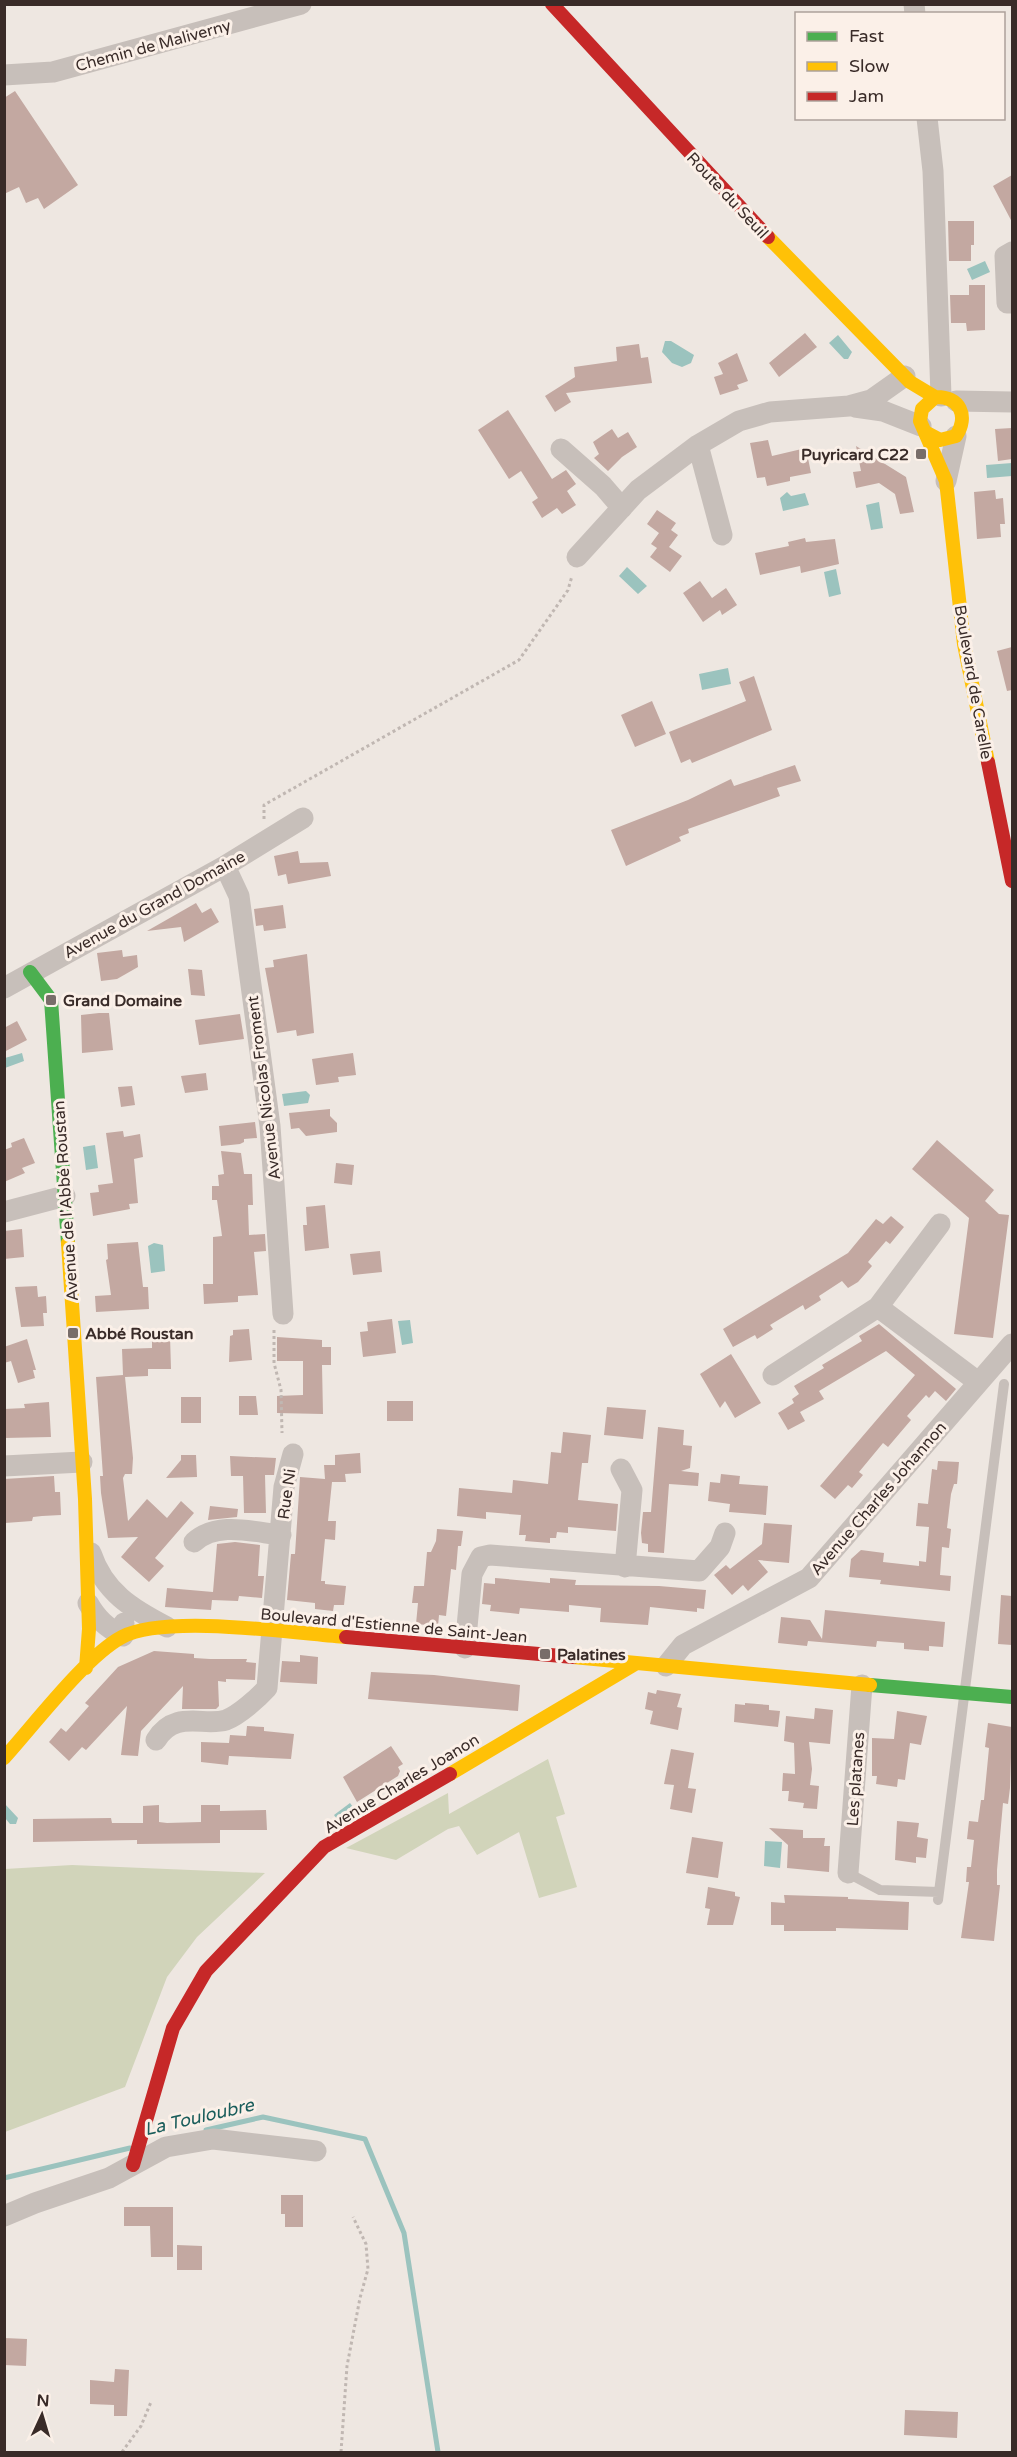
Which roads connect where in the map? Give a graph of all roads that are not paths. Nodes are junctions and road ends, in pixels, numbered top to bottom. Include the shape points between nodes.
1 (301, 4) edge
2 (552, 4) edge
3 (4, 75) edge
4 (927, 120) edge
5 (1012, 252) edge
6 (1012, 303) edge
7 (907, 379) junction
8 (944, 398) junction
9 (1007, 402) edge
10 (849, 406) junction
11 (922, 424) junction
12 (958, 433) junction
13 (698, 445) junction
14 (561, 449) dead end
15 (946, 481) junction
16 (622, 508) junction
17 (722, 535) dead end
18 (577, 556) road end
19 (303, 818) dead end
20 (225, 866) junction
21 (1012, 881) edge
22 (30, 972) junction
23 (4, 988) edge
24 (65, 1196) junction
25 (4, 1212) edge
26 (940, 1224) dead end
27 (878, 1307) junction
28 (283, 1314) road end
29 (1012, 1344) edge
30 (773, 1375) dead end
31 (978, 1382) junction
32 (1004, 1384) dead end
33 (293, 1454) dead end
34 (82, 1462) junction
35 (4, 1466) edge
36 (621, 1469) dead end
37 (725, 1533) dead end
38 (281, 1535) junction
39 (194, 1542) dead end
40 (88, 1544) junction
41 (625, 1567) junction
42 (122, 1602) junction
43 (88, 1603) junction
44 (167, 1627) junction
45 (273, 1632) junction
46 (123, 1636) junction
47 (465, 1648) junction
48 (635, 1664) junction
49 (666, 1666) junction
50 (86, 1668) junction
51 (862, 1685) junction
52 (966, 1694) junction
53 (1012, 1697) edge
54 (156, 1740) dead end
55 (4, 1758) edge
56 (848, 1873) joint
57 (316, 2151) dead end
58 (133, 2165) junction
59 (4, 2216) edge

1 - 3 street, Chemin de Maliverny via 53,72
2 - 7 street, Route du Seuil via 805,276
4 - 8 street
5 - 6 street via 1005,256 1007,303
7 - 8 street, Route du Seuil
7 - 10 street via 872,400
7 - 11 street, Route du Seuil
8 - 9 street
8 - 11 street via 928,401
8 - 12 street via 964,415
9 - 12 street
10 - 11 street via 883,411
10 - 13 street via 770,412 740,421
11 - 12 street via 940,441
11 - 15 street, Boulevard de Carelle
12 - 15 street, Boulevard de Carelle
13 - 16 street via 639,489
13 - 17 street
14 - 16 street
15 - 21 street, Boulevard de Carelle via 964,644
16 - 18 street
19 - 20 street, Avenue du Grand Domaine
20 - 22 street, Avenue du Grand Domaine
20 - 28 street, Avenue Nicolas Froment via 239,896 270,1126
22 - 23 street, Avenue du Grand Domaine
22 - 24 street, Avenue de l'Abbé Roustan via 51,1000
24 - 25 street
24 - 34 street, Avenue de l'Abbé Roustan
26 - 27 street
27 - 30 street
27 - 31 street
29 - 31 street, Avenue Charles Johannon
31 - 49 street, Avenue Charles Johannon via 809,1578 683,1645
32 - 52 lane
33 - 38 street, Rue Ni via 285,1487
34 - 35 street
34 - 40 street, Avenue de l'Abbé Roustan
36 - 41 street via 632,1490
37 - 41 street via 720,1547 699,1571
38 - 39 street, Rue Ni via 217,1529
38 - 45 street, Rue Ni
40 - 42 street, Avenue de l'Abbé Roustan via 96,1568
40 - 43 street, Avenue de l'Abbé Roustan
41 - 47 street via 481,1557 472,1574
42 - 44 street, Avenue de l'Abbé Roustan
42 - 46 street
43 - 46 street via 100,1621
43 - 50 street, Avenue de l'Abbé Roustan
44 - 45 street, Boulevard d'Estienne de Saint-Jean
44 - 46 street, Boulevard d'Estienne de Saint-Jean
45 - 47 street, Boulevard d'Estienne de Saint-Jean
45 - 54 street, Rue Ni via 267,1688 256,1702 225,1720 187,1719 160,1733
46 - 50 street
47 - 48 street, Boulevard d'Estienne de Saint-Jean
48 - 49 street, Boulevard d'Estienne de Saint-Jean
48 - 58 street, Avenue Charles Joanon via 324,1847 206,1971 173,2028
49 - 51 street, Boulevard d'Estienne de Saint-Jean
50 - 55 street
51 - 52 street, Boulevard d'Estienne de Saint-Jean
51 - 56 street, Les platanes
52 - 53 street, Boulevard d'Estienne de Saint-Jean
52 - 56 lane via 939,1896 880,1890
57 - 58 street via 213,2139 166,2147
58 - 59 street via 109,2178

